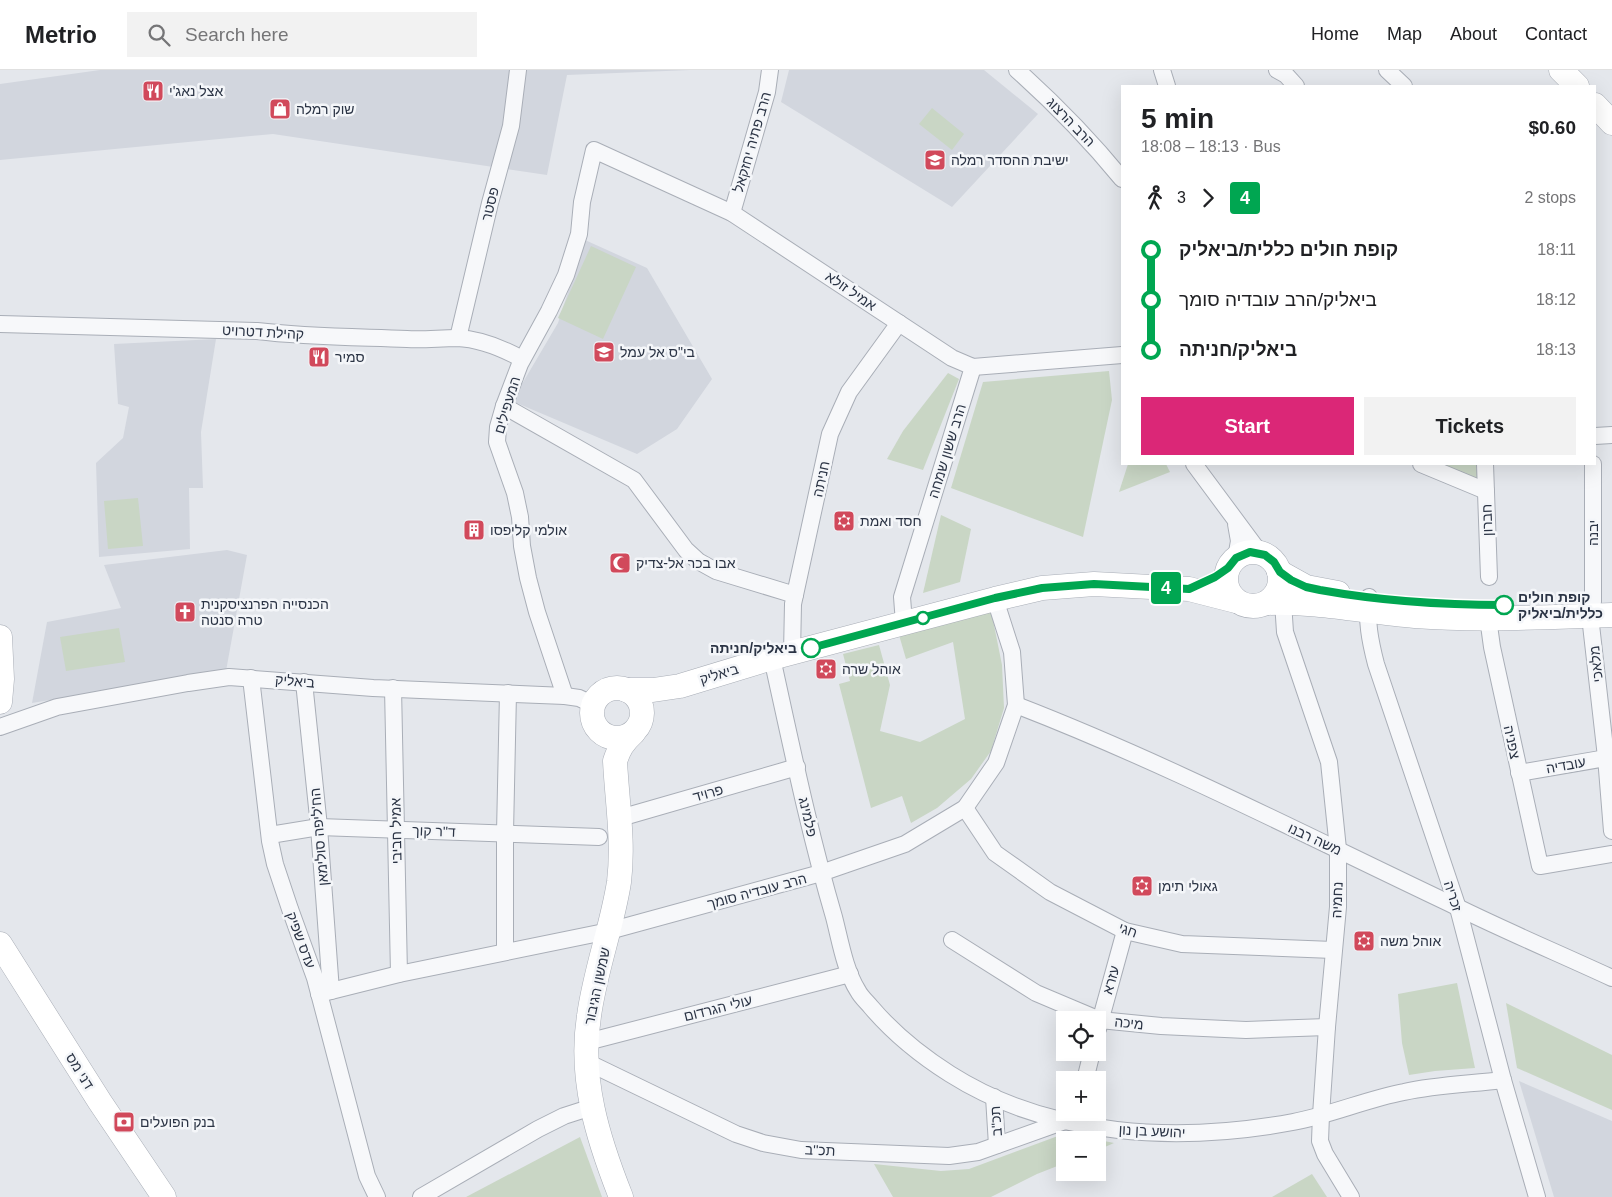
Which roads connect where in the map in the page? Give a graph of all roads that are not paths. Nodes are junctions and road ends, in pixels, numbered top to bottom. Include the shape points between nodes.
1 (518, 70) edge
2 (770, 70) edge
3 (1017, 70) edge
4 (1162, 70) edge
5 (1277, 70) edge
6 (1387, 70) edge
7 (1167, 85) edge
8 (1295, 85) edge
9 (1403, 85) edge
10 (1596, 106) edge
11 (1612, 123) edge
12 (594, 150) joint
13 (1121, 178) edge
14 (732, 213) junction
15 (899, 323) junction
16 (0, 324) edge
17 (458, 338) junction
18 (1121, 355) edge
19 (522, 359) junction
20 (973, 367) junction
21 (504, 406) junction
22 (1596, 436) edge
23 (1612, 436) edge
24 (1195, 465) edge
25 (1423, 465) edge
26 (1485, 465) edge
27 (1593, 465) edge
28 (1486, 491) junction
29 (1234, 519) junction
30 (1260, 553) junction
31 (1232, 563) junction
32 (1280, 572) junction
33 (1489, 577) dead end
34 (1189, 589) junction
35 (795, 595) junction
36 (995, 598) junction
37 (1236, 601) junction
38 (1275, 602) junction
39 (1368, 603) junction
40 (1602, 608) edge
41 (1488, 618) junction
42 (904, 623) junction
43 (0, 637) edge
44 (782, 655) junction
45 (251, 678) junction
46 (304, 682) junction
47 (690, 683) junction
48 (393, 688) junction
49 (626, 690) junction
50 (508, 693) junction
51 (564, 696) junction
52 (0, 702) edge
53 (1016, 704) junction
54 (594, 714) junction
55 (637, 726) junction
56 (0, 727) edge
57 (1609, 757) edge
58 (797, 768) junction
59 (1519, 773) junction
60 (965, 808) junction
61 (618, 810) junction
62 (319, 827) junction
63 (396, 830) junction
64 (1612, 831) edge
65 (506, 833) junction
66 (270, 835) junction
67 (599, 837) dead end
68 (1338, 849) junction
69 (1612, 854) edge
70 (821, 874) junction
71 (1458, 908) junction
72 (1125, 930) junction
73 (609, 931) junction
74 (952, 940) dead end
75 (0, 944) edge
76 (1334, 950) junction
77 (506, 951) junction
78 (0, 970) edge
79 (399, 974) junction
80 (850, 974) junction
81 (1612, 978) edge
82 (325, 993) junction
83 (1073, 1011) edge
84 (1103, 1011) edge
85 (1106, 1024) edge
86 (1327, 1026) junction
87 (587, 1052) junction
88 (1503, 1080) junction
89 (994, 1097) junction
90 (592, 1107) junction
91 (1321, 1115) junction
92 (1056, 1116) edge
93 (1067, 1121) edge
94 (1083, 1121) edge
95 (997, 1145) junction
96 (146, 1197) edge
97 (164, 1197) edge
98 (377, 1197) edge
99 (421, 1197) edge
100 (621, 1197) edge
101 (1351, 1197) edge
102 (1537, 1197) edge

1 - 17 street, פסטר via 511,126
2 - 14 street, הרב פתיה יחזקאל via 767,92
3 - 13 street, הרב הרצוג via 1086,136
4 - 7 street
5 - 8 street
6 - 9 street
10 - 11 street
12 - 14 street, אמיל זולא
12 - 19 street, המעפילים via 582,202 579,234 566,275
14 - 15 street, אמיל זולא
15 - 20 street, אמיל זולא via 952,358
15 - 35 street, חניתה via 849,392 830,434
16 - 17 street, קהילת דטרויט via 257,331 419,340
17 - 19 street, קהילת דטרויט via 484,342
18 - 20 street, אמיל זולא
19 - 21 street, המעפילים
20 - 42 street, הרב ששון שמחה via 902,597
21 - 35 street via 634,480 686,550 698,561 716,571
21 - 51 street, המעפילים via 496,442 515,493 528,578
22 - 23 street
24 - 29 street
25 - 28 street
26 - 28 street, חברון
27 - 40 street, יבנה
28 - 33 street, חברון
29 - 30 street
29 - 31 street via 1239,541
30 - 31 street via 1250,552
30 - 32 street via 1270,558
31 - 34 street, ביאליק via 1215,577
31 - 37 street via 1226,582
32 - 38 street via 1280,586 1273,598
32 - 39 street via 1306,587
34 - 36 street, ביאליק via 1094,584 1042,588
34 - 37 street, ביאליק
35 - 44 street, חניתה
36 - 42 street, ביאליק
36 - 53 street, הרב עובדיה סומך via 1012,652
37 - 38 street via 1248,606
38 - 39 street
38 - 68 street, נחמיה via 1329,762
39 - 40 street
39 - 41 street via 1413,616
39 - 71 street, זכריה via 1369,636 1376,664
40 - 41 street
40 - 57 street, מלאכי
41 - 59 street, צפניה
42 - 44 street, ביאליק
43 - 52 street
44 - 47 street, ביאליק
44 - 58 street, פלמינג
45 - 46 street, ביאליק
45 - 56 street, ביאליק via 215,678 57,707
45 - 66 street, עדס שפיק
46 - 48 street, ביאליק
46 - 62 street, הח'ליפה סולימאן
47 - 49 street, ביאליק via 653,690
47 - 55 street, ביאליק via 661,700
48 - 50 street, ביאליק
48 - 63 street, אמיל חביבי
49 - 54 street via 610,689 603,693 598,698
49 - 55 street via 637,699 642,712
50 - 51 street, ביאליק
50 - 65 street
51 - 54 street, ביאליק via 579,698
53 - 60 street, הרב עובדיה סומך via 996,763
53 - 68 street, משה רבנו
54 - 55 street via 599,730 611,737 619,738
54 - 61 street, שמשון הגיבור
55 - 61 street, שמשון הגיבור via 623,742 615,761
57 - 59 street, עובדיה
57 - 64 street, מלאכי
58 - 61 street, פרויד
58 - 70 street, פלמינג
59 - 69 street, צפניה via 1540,866
60 - 70 street, הרב עובדיה סומך via 905,844
60 - 72 street, חגי via 995,852 1050,892
61 - 73 street, שמשון הגיבור via 621,861
62 - 63 street, ד"ר קוך
62 - 66 street, ד"ר קוך
62 - 82 street, הח'ליפה סולימאן
63 - 65 street, ד"ר קוך
63 - 79 street, אמיל חביבי
65 - 67 street, ד"ר קוך
65 - 77 street
66 - 82 street, עדס שפיק via 275,864 290,909
68 - 71 street, משה רבנו
68 - 76 street, נחמיה
70 - 73 street, הרב עובדיה סומך
70 - 80 street, פלמינג
71 - 81 street, משה רבנו
71 - 88 street, זכריה
72 - 76 street, חגי via 1182,944
72 - 84 street, עזרא
73 - 77 street, הרב עובדיה סומך
73 - 87 street, שמשון הגיבור via 589,1015
74 - 83 street, מיכה via 1036,993
75 - 97 street, דני מס
76 - 86 street, נחמיה
77 - 79 street, הרב עובדיה סומך
78 - 96 street, דני מס via 78,1096
79 - 82 street, הרב עובדיה סומך
80 - 87 street, עולי הגרדום
80 - 89 street, יהושע בן נון via 858,991 897,1036 961,1081
82 - 98 street, עדס שפיק via 367,1176
85 - 86 street, מיכה via 1246,1030
86 - 91 street, נחמיה
87 - 90 street, שמשון הגיבור
87 - 95 street, תכ''ב via 736,1134 771,1145 801,1150 949,1156 978,1152
88 - 91 street, יהושע בן נון via 1404,1092
88 - 102 street, זכריה
89 - 92 street, יהושע בן נון via 1023,1109
89 - 95 street, תכ"ב
90 - 99 street via 538,1129
90 - 100 street, שמשון הגיבור via 603,1151
91 - 94 street, יהושע בן נון via 1222,1132 1141,1132
91 - 101 street, נחמיה via 1320,1141
93 - 95 street, תכ''ב

